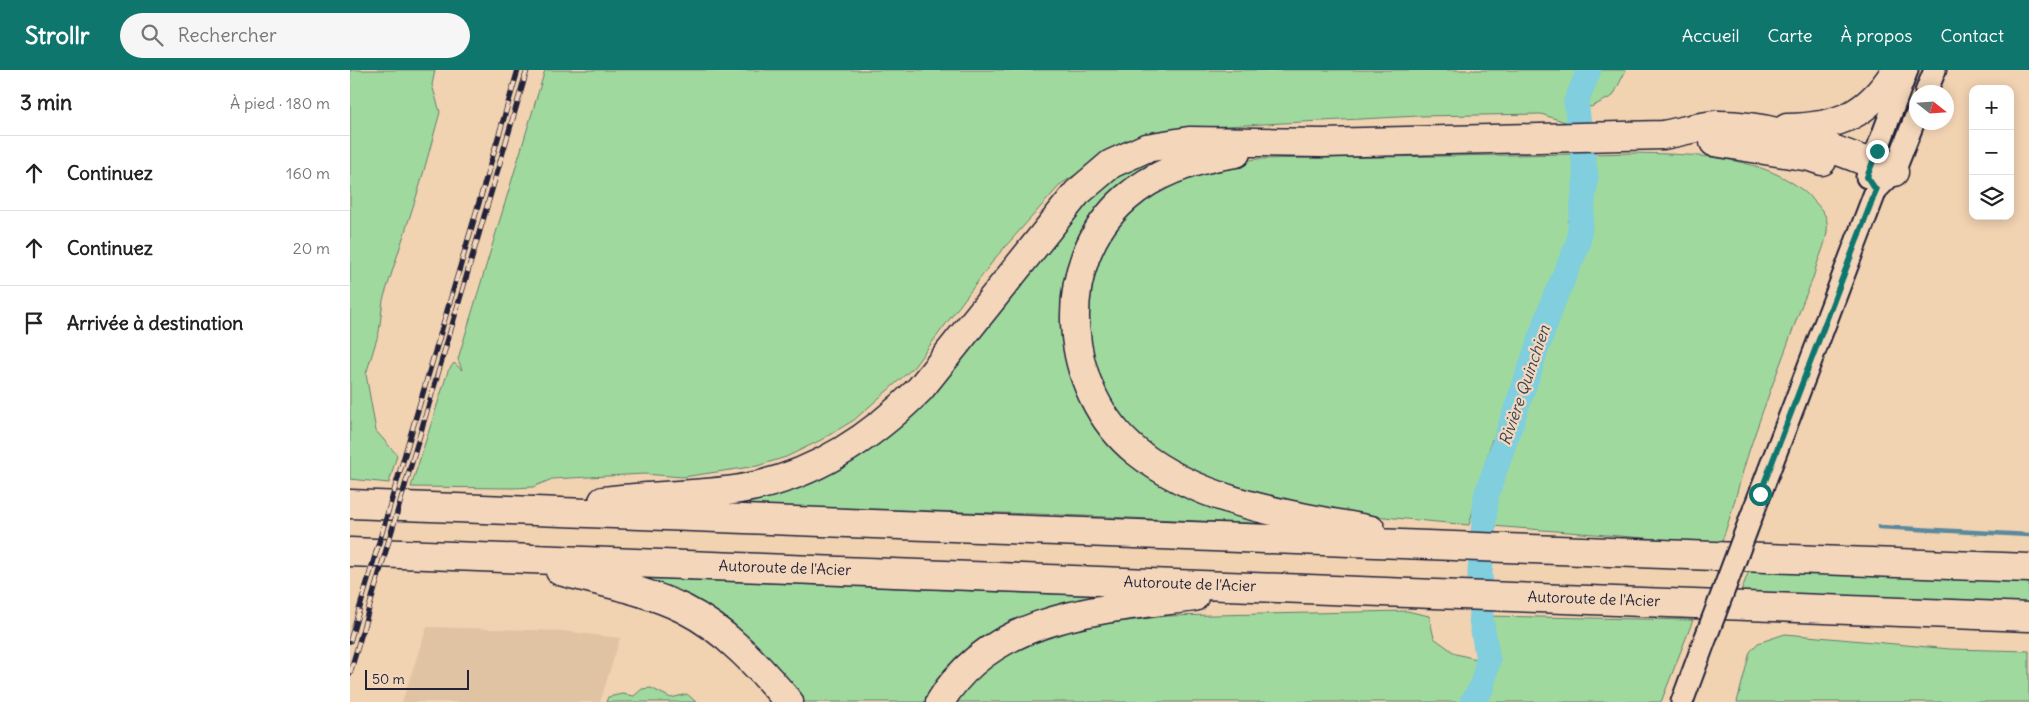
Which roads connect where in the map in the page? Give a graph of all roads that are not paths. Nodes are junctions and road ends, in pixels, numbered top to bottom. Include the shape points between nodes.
1 (1896, 70) edge
2 (1908, 70) edge
3 (1935, 70) edge
4 (1929, 85) edge
5 (1909, 127) edge
6 (1758, 128) junction
7 (1663, 135) junction
8 (1322, 144) junction
9 (1877, 176) junction
10 (350, 504) edge
11 (518, 511) junction
12 (1463, 547) junction
13 (350, 552) edge
14 (510, 558) junction
15 (2029, 568) edge
16 (1270, 587) junction
17 (2029, 617) edge
18 (789, 702) edge
19 (940, 702) edge
20 (1682, 702) edge

1 - 6 highway via 1872,101 1843,120 1815,127
2 - 9 main road
3 - 4 main road
5 - 9 main road
6 - 7 highway via 1714,126
6 - 9 highway via 1797,136
7 - 8 highway
7 - 9 highway via 1810,157
8 - 11 highway via 1181,142 1146,148 1111,164 1077,193 920,390 896,414 824,462 780,480 740,489 649,495
8 - 12 highway via 1230,154 1191,162 1155,178 1125,199 1097,232 1081,269 1077,288 1075,332 1089,390 1124,440 1155,464 1185,480 1275,512
9 - 20 main road, bridge
10 - 11 highway
11 - 12 highway
12 - 15 highway
13 - 14 highway, Autoroute de l'Acier
14 - 16 highway, Autoroute de l'Acier
14 - 18 highway via 628,588 685,609 733,643
16 - 17 highway, Autoroute de l'Acier
16 - 19 highway via 1105,608 1042,623 986,654 957,680

